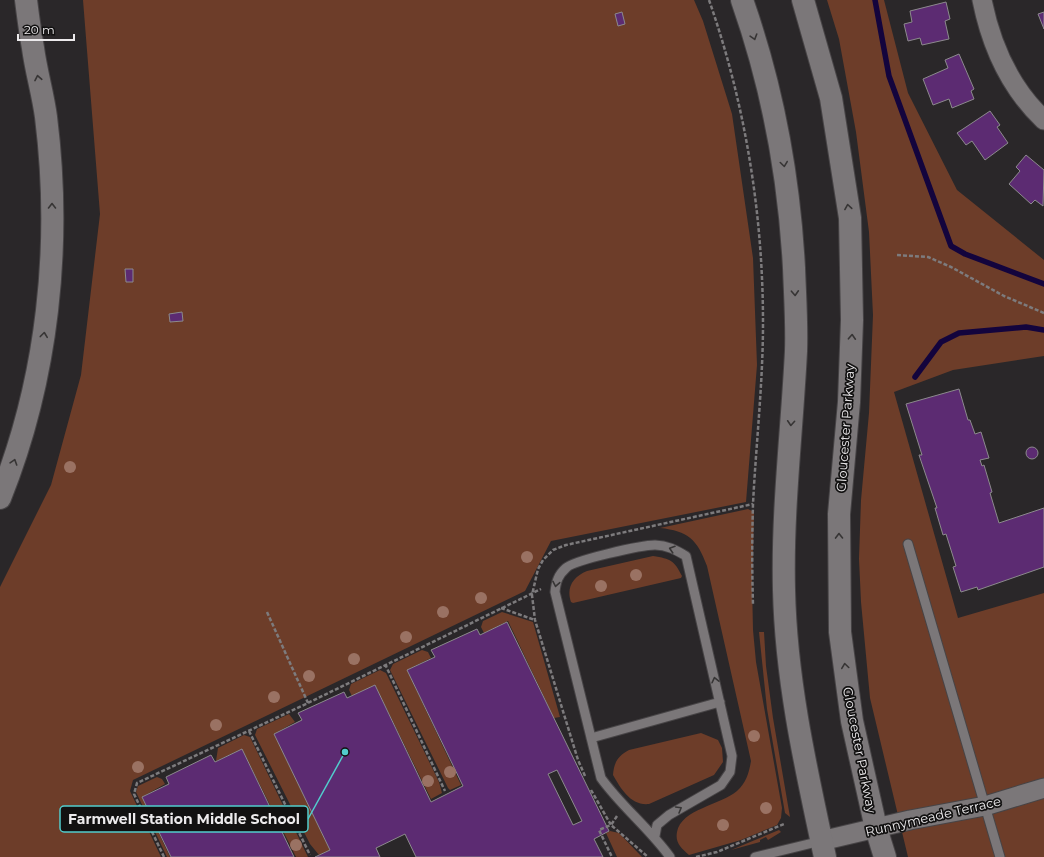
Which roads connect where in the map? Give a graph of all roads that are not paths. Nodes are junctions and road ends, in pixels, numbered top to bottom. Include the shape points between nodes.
1 (26, 0) edge
2 (742, 0) edge
3 (803, 0) edge
4 (982, 0) edge
5 (1044, 120) edge
6 (0, 498) edge
7 (908, 544) dead end
8 (720, 702) junction
9 (591, 738) junction
10 (1044, 788) edge
11 (985, 806) junction
12 (876, 828) junction
13 (655, 836) junction
14 (823, 849) edge
15 (670, 857) edge
16 (755, 857) edge
17 (885, 857) edge
18 (1000, 857) edge

6 -> 1 main road via 27,420 39,365 52,252 52,191 46,116 32,48
2 -> 14 main road via 768,80 782,150 792,228 796,349 785,503 784,593 793,691 803,756
12 -> 3 main road, Gloucester Parkway via 852,721 840,632 839,514 852,320 850,218 830,98
4 - 5 street via 990,32 1002,62 1018,90
7 - 11 lane
8 - 9 lane
8 -> 9 lane via 686,556 674,548 655,545 581,560 567,567 557,578 554,592
13 -> 8 lane via 657,825 669,815 722,785 730,772 732,756
9 - 13 lane via 601,778 614,796
10 - 11 street, Runnymeade Terrace
11 - 12 street, Runnymeade Terrace
11 - 18 lane
12 - 14 street, Runnymeade Terrace
12 - 17 main road, Gloucester Parkway
13 - 15 lane
14 - 16 lane

